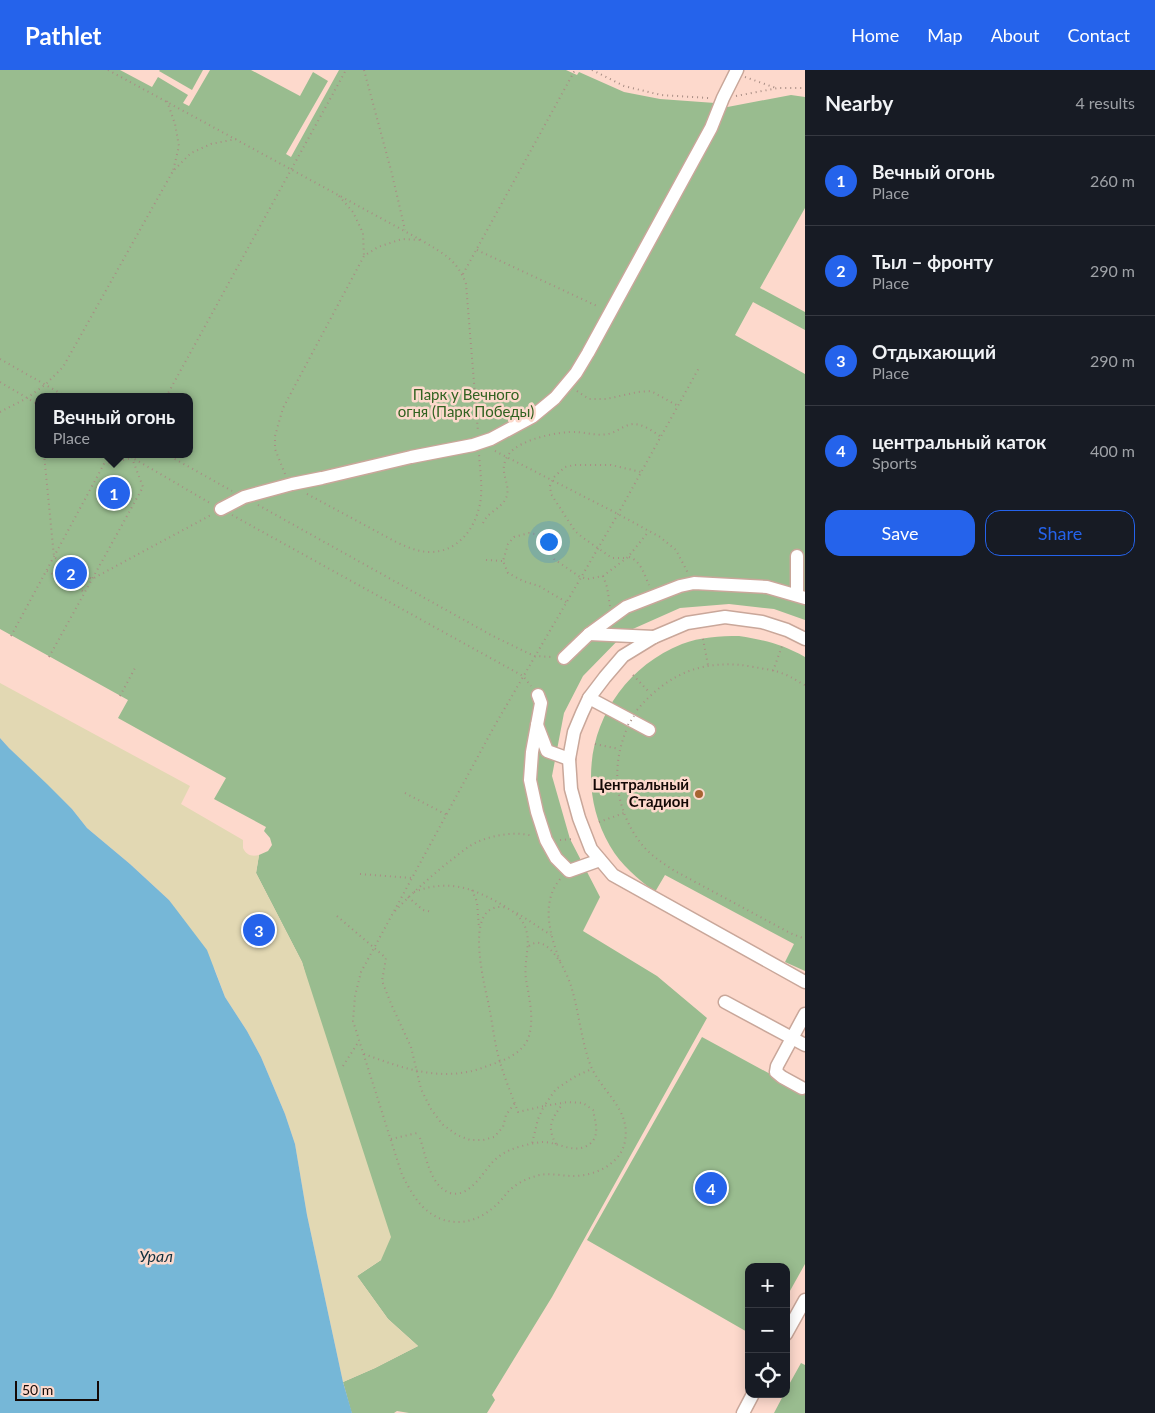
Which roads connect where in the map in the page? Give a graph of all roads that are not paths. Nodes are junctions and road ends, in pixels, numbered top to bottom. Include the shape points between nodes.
1 (736, 72) edge
2 (221, 509) road end
3 (797, 556) dead end
4 (801, 597) edge
5 (589, 634) junction
6 (654, 637) junction
7 (805, 639) edge
8 (564, 658) road end
9 (538, 695) road end
10 (589, 698) junction
11 (537, 725) junction
12 (649, 730) dead end
13 (569, 759) junction
14 (600, 860) junction
15 (805, 982) edge
16 (725, 1002) dead end
17 (805, 1014) edge
18 (792, 1038) junction
19 (805, 1045) edge
20 (802, 1088) dead end
21 (805, 1302) edge
22 (790, 1327) edge
23 (751, 1398) edge
24 (743, 1413) edge

1 - 2 lane via 711,128 588,353 555,398 532,417 479,443 292,484 244,497
3 - 4 lane
4 - 5 lane via 768,586 694,582 626,607
5 - 6 lane
5 - 8 lane
6 - 7 lane via 687,623 725,618 762,622
6 - 10 lane via 623,656
9 - 11 lane via 541,703
10 - 12 lane
10 - 13 lane via 574,732
11 - 13 lane via 548,751
11 - 14 lane via 530,780 546,840 556,858 570,871
13 - 14 lane via 571,789 579,818 591,849
14 - 15 lane via 613,875
16 - 18 lane
17 - 18 lane
18 - 19 lane
18 - 20 lane via 776,1072
21 - 22 lane
23 - 24 lane

